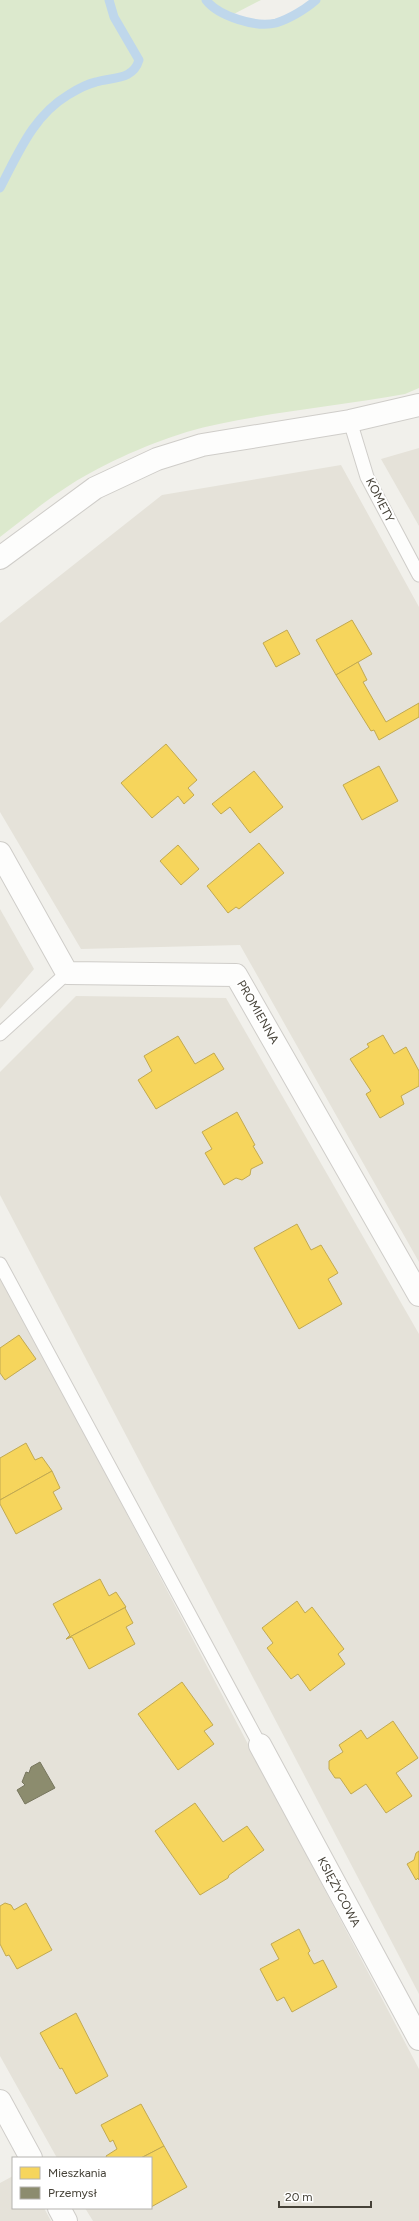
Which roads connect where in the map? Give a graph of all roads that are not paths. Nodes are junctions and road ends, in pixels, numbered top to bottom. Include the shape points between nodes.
1 (419, 404) edge
2 (350, 421) junction
3 (0, 558) edge
4 (419, 575) edge
5 (0, 853) edge
6 (68, 973) junction
7 (0, 1034) edge
8 (0, 1264) edge
9 (419, 1295) edge
10 (260, 1745) joint
11 (419, 2039) edge
12 (0, 2101) edge
13 (30, 2157) edge
14 (60, 2209) edge
15 (66, 2221) edge

1 - 2 street
2 - 3 street via 221,441 157,460 95,488
2 - 4 lane, KOMETY via 367,476
5 - 6 street
6 - 7 lane
6 - 9 street, PROMIENNA via 236,975
8 - 10 lane
10 - 11 street, KSIĘŻYCOWA
12 - 13 street
14 - 15 street

